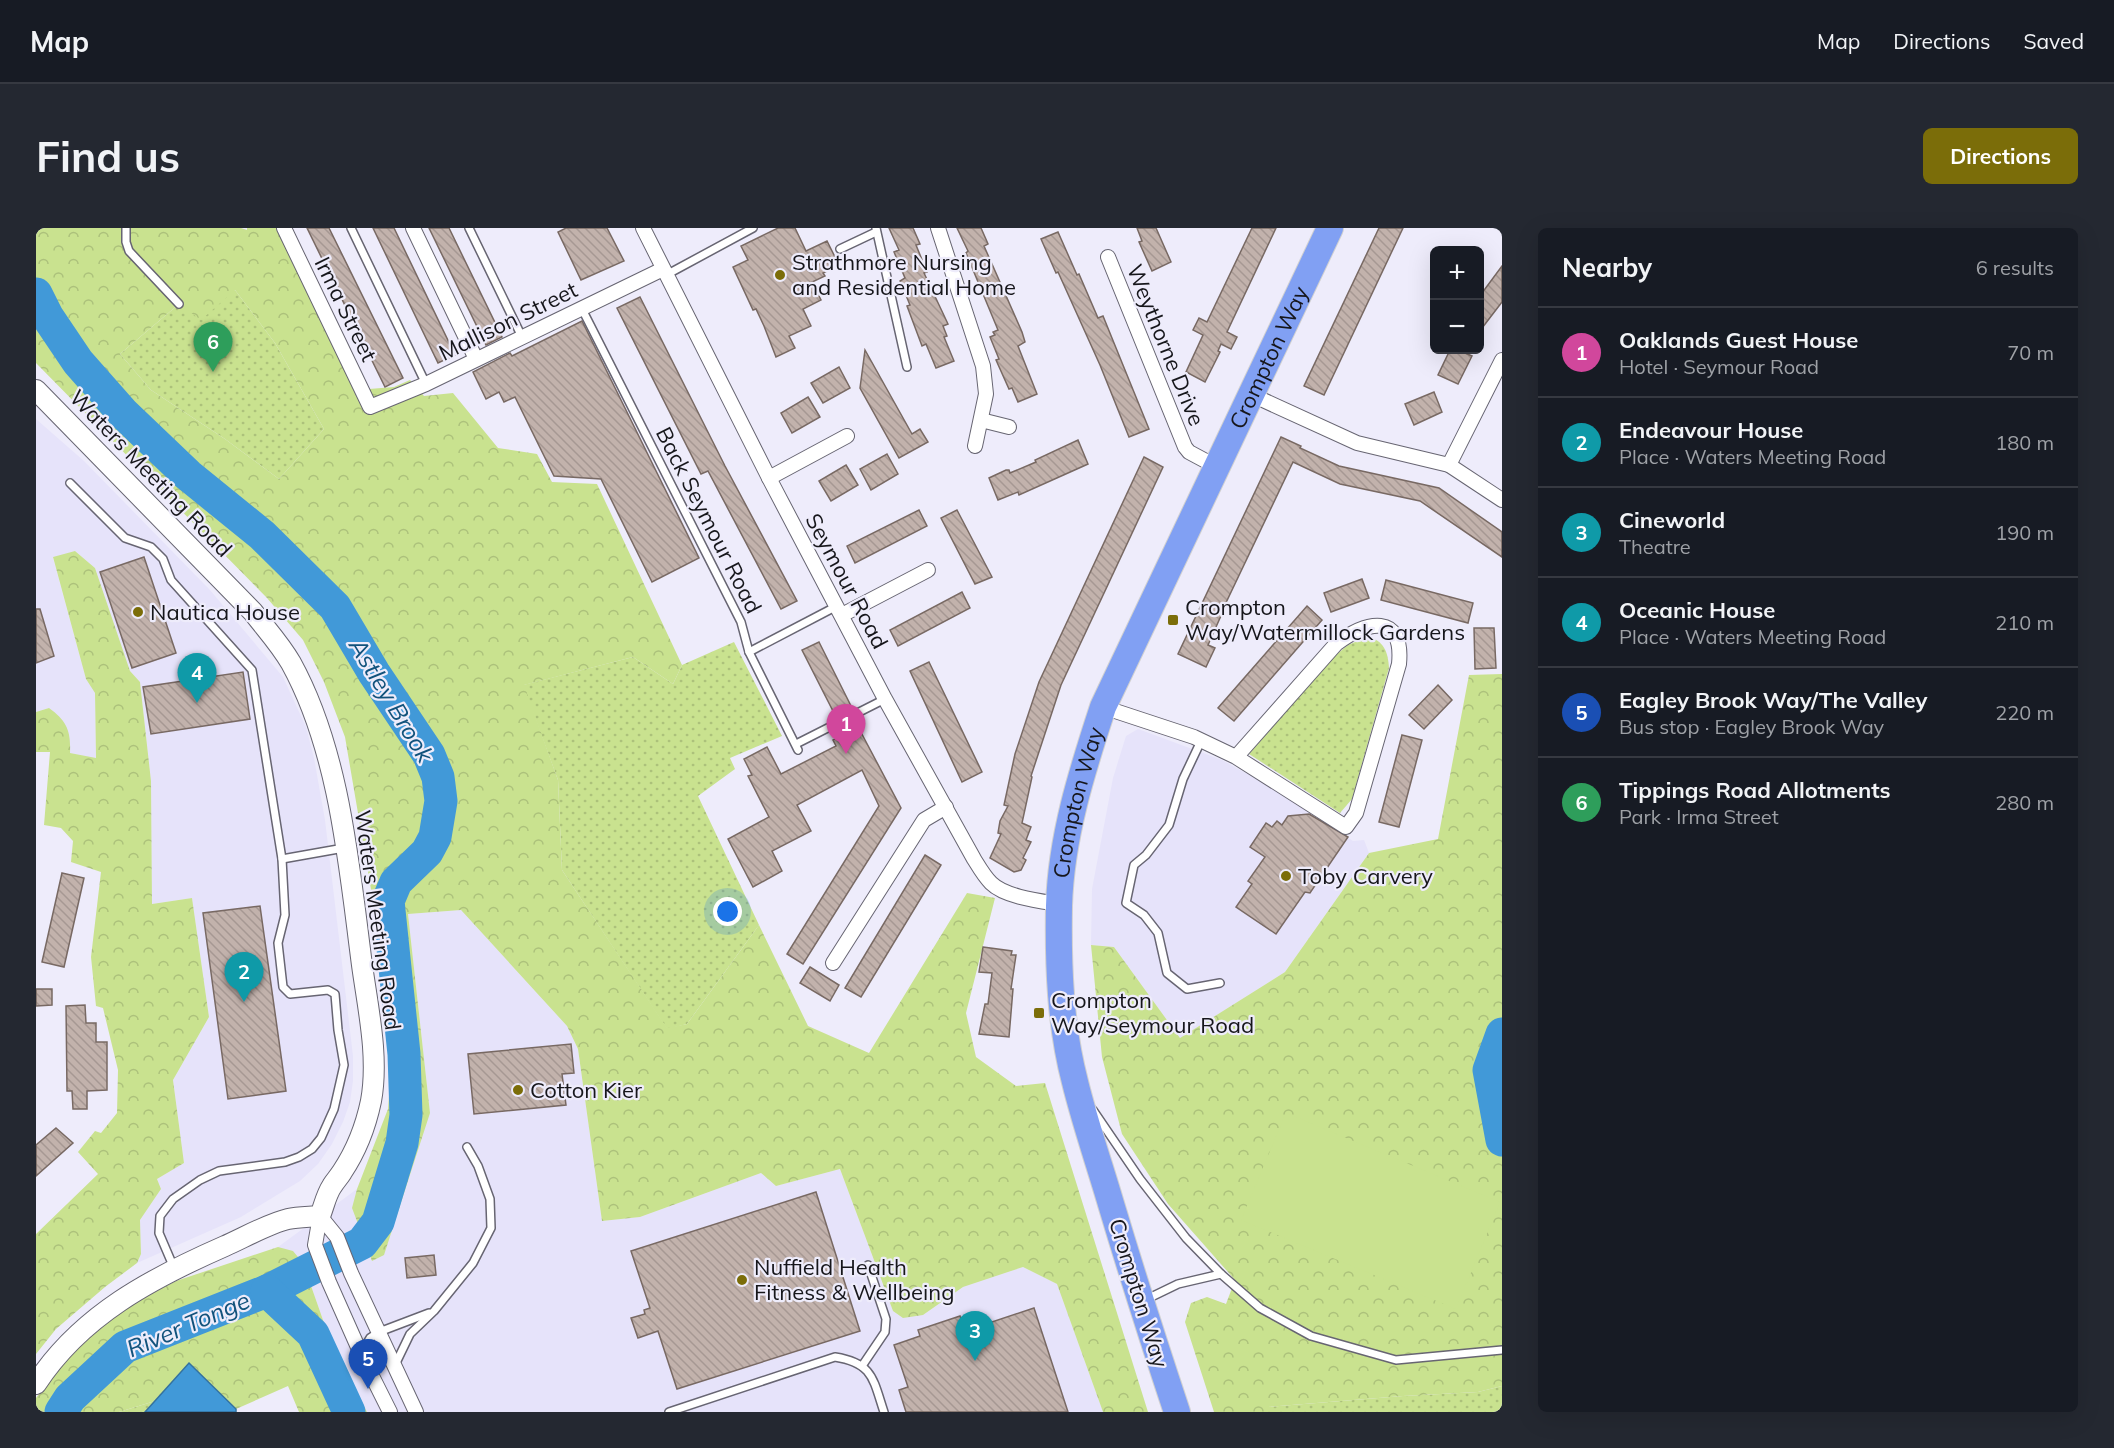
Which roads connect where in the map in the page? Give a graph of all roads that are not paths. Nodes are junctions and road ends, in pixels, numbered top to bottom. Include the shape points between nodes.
1 (126, 228) edge
2 (284, 228) edge
3 (351, 228) edge
4 (413, 228) edge
5 (469, 228) edge
6 (643, 228) edge
7 (753, 228) edge
8 (938, 228) edge
9 (1330, 228) edge
10 (876, 230) edge
11 (840, 249) dead end
12 (1108, 257) dead end
13 (664, 272) junction
14 (179, 304) dead end
15 (581, 308) junction
16 (522, 337) junction
17 (477, 359) junction
18 (1502, 360) edge
19 (907, 367) dead end
20 (426, 384) junction
21 (36, 390) edge
22 (1252, 395) junction
23 (370, 407) joint
24 (981, 420) junction
25 (1009, 427) dead end
26 (847, 436) dead end
27 (975, 446) dead end
28 (1449, 465) junction
29 (1217, 467) junction
30 (769, 478) junction
31 (70, 483) dead end
32 (1502, 500) edge
33 (928, 570) dead end
34 (840, 610) junction
35 (749, 652) junction
36 (885, 699) junction
37 (1103, 707) junction
38 (1201, 741) junction
39 (1236, 757) junction
40 (946, 807) junction
41 (346, 848) junction
42 (282, 859) junction
43 (1059, 904) junction
44 (833, 963) dead end
45 (1220, 983) dead end
46 (1074, 1081) junction
47 (467, 1147) dead end
48 (320, 1216) junction
49 (868, 1265) dead end
50 (174, 1269) junction
51 (1221, 1274) junction
52 (1141, 1302) junction
53 (434, 1311) junction
54 (379, 1332) junction
55 (1502, 1350) edge
56 (361, 1354) junction
57 (395, 1365) junction
58 (862, 1366) junction
59 (36, 1384) edge
60 (390, 1412) edge
61 (416, 1412) edge
62 (669, 1412) edge
63 (884, 1412) edge
64 (1177, 1412) edge

1 - 14 lane via 129,251
2 - 23 street, Irma Street
3 - 20 lane
4 - 17 street
5 - 16 lane
6 - 13 street, Seymour Road
7 - 13 lane
8 - 24 street via 983,366 986,394
9 - 22 highway, Crompton Way
10 - 11 lane
10 - 19 lane
12 - 29 street, Weythorne Drive via 1185,447
13 - 15 street, Mallison Street
13 - 30 street, Seymour Road
15 - 16 street, Mallison Street
15 - 35 lane, Back Seymour Road via 741,622
16 - 17 street, Mallison Street
17 - 20 street, Mallison Street
18 - 28 street
20 - 23 street, Mallison Street
21 - 41 street, Waters Meeting Road via 253,612 277,642 301,682 321,731
22 - 28 street via 1357,443
22 - 29 highway, Crompton Way
24 - 25 street
24 - 27 street
26 - 30 street
28 - 32 street
29 - 37 highway, Crompton Way
30 - 34 street, Seymour Road
31 - 42 lane via 125,538 151,547 163,559 171,580 252,670
33 - 34 street
34 - 35 lane
34 - 36 street, Seymour Road
35 - 36 lane, Back Seymour Road via 797,747
36 - 40 street, Seymour Road
37 - 38 street
37 - 43 highway, Crompton Way via 1077,791
38 - 39 street
38 - 45 lane via 1168,825 1134,865 1126,903 1144,915 1158,933 1167,973 1187,989
39 - 39 street via 1336,644 1371,625 1391,630 1399,644 1399,664 1356,813 1346,826
40 - 43 street, Seymour Road via 991,883 998,889
40 - 44 street via 924,820
41 - 42 lane
41 - 48 street, Waters Meeting Road via 374,1079 363,1127 343,1171 330,1188
42 - 50 lane via 285,915 278,943 283,987 290,994 328,990 335,994 344,1065 334,1109 321,1138 299,1157 219,1171 173,1199 160,1216 159,1233
43 - 46 highway, Crompton Way via 1060,982
46 - 51 lane via 1140,1179 1186,1238
46 - 52 highway, Crompton Way
47 - 53 lane via 490,1200 491,1228 473,1263
48 - 50 street via 287,1219
48 - 54 street via 337,1237
48 - 56 street via 315,1245
49 - 58 lane via 886,1319 885,1332
50 - 59 street via 133,1292 83,1328
51 - 52 lane via 1178,1284
51 - 55 lane via 1260,1308 1311,1336 1396,1360
52 - 64 highway, Crompton Way
53 - 54 lane
53 - 57 lane via 410,1334
54 - 56 lane via 370,1338
54 - 57 street
56 - 60 street
57 - 61 street
58 - 62 lane via 834,1357
58 - 63 lane via 872,1376

